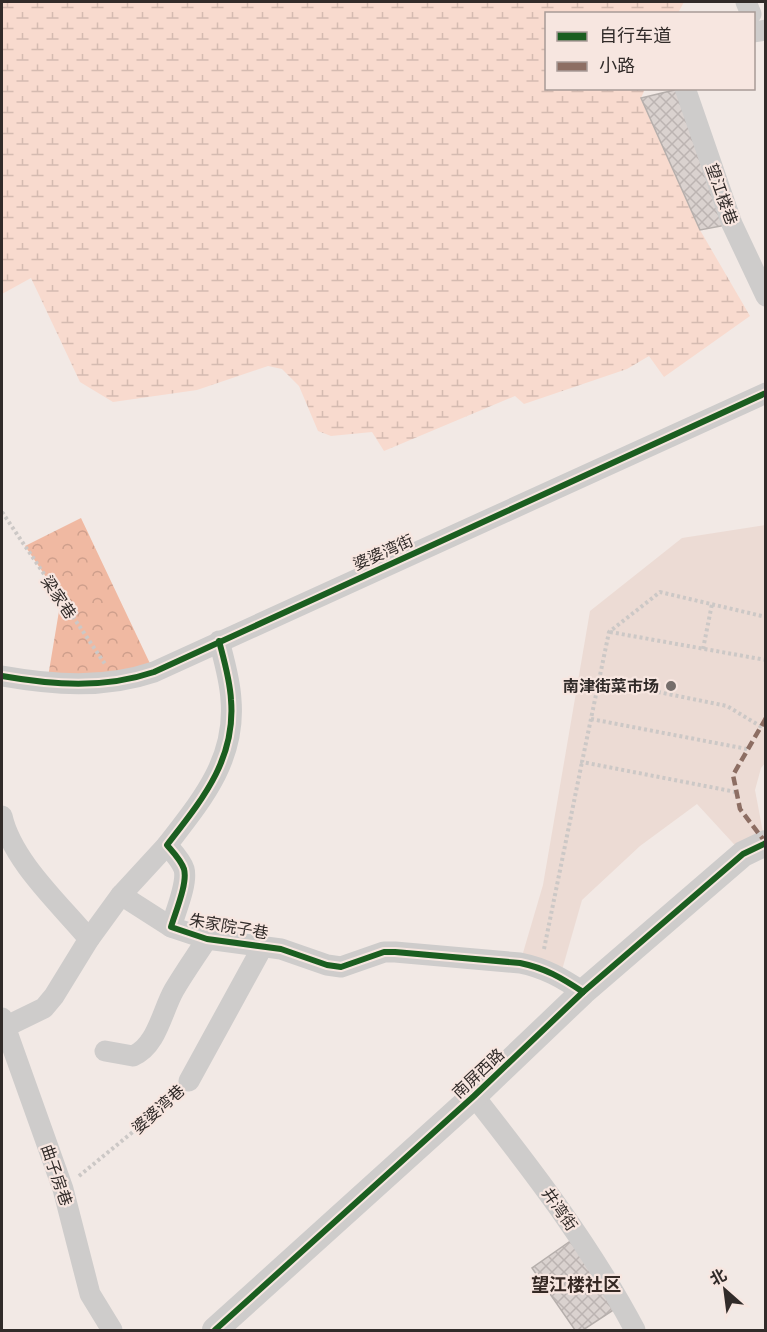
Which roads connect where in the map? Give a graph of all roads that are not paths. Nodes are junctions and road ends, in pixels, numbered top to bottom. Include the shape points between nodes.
1 (686, 90) edge
2 (765, 296) edge
3 (765, 393) edge
4 (219, 641) junction
5 (2, 682) edge
6 (2, 816) edge
7 (765, 843) edge
8 (167, 845) junction
9 (121, 895) junction
10 (171, 927) junction
11 (90, 939) junction
12 (207, 939) junction
13 (263, 946) junction
14 (583, 992) junction
15 (3, 1022) edge
16 (105, 1051) dead end
17 (189, 1081) road end
18 (474, 1096) junction
19 (112, 1330) edge
20 (215, 1330) edge
21 (634, 1330) edge

1 - 2 street, 望江楼巷 via 732,224
3 - 4 street, 婆婆湾街
4 - 5 street, 婆婆湾街 via 130,680 103,684
4 - 8 street via 231,701 224,756 205,796
6 - 11 street via 9,840 22,860
7 - 14 street, 南屏西路 via 743,854
8 - 9 street
8 - 10 street, 朱家院子巷 via 184,869
9 - 10 street
9 - 11 street
10 - 12 street, 朱家院子巷
11 - 15 street via 44,1008
12 - 13 street, 朱家院子巷
12 - 16 street via 141,1053 133,1056
13 - 14 street, 朱家院子巷 via 341,967 384,952 520,963 540,967
13 - 17 street, 婆婆湾巷
14 - 18 street, 南屏西路
15 - 19 street, 曲子房巷 via 63,1189 90,1294
18 - 20 street, 南屏西路
18 - 21 street, 井湾街 via 579,1235

